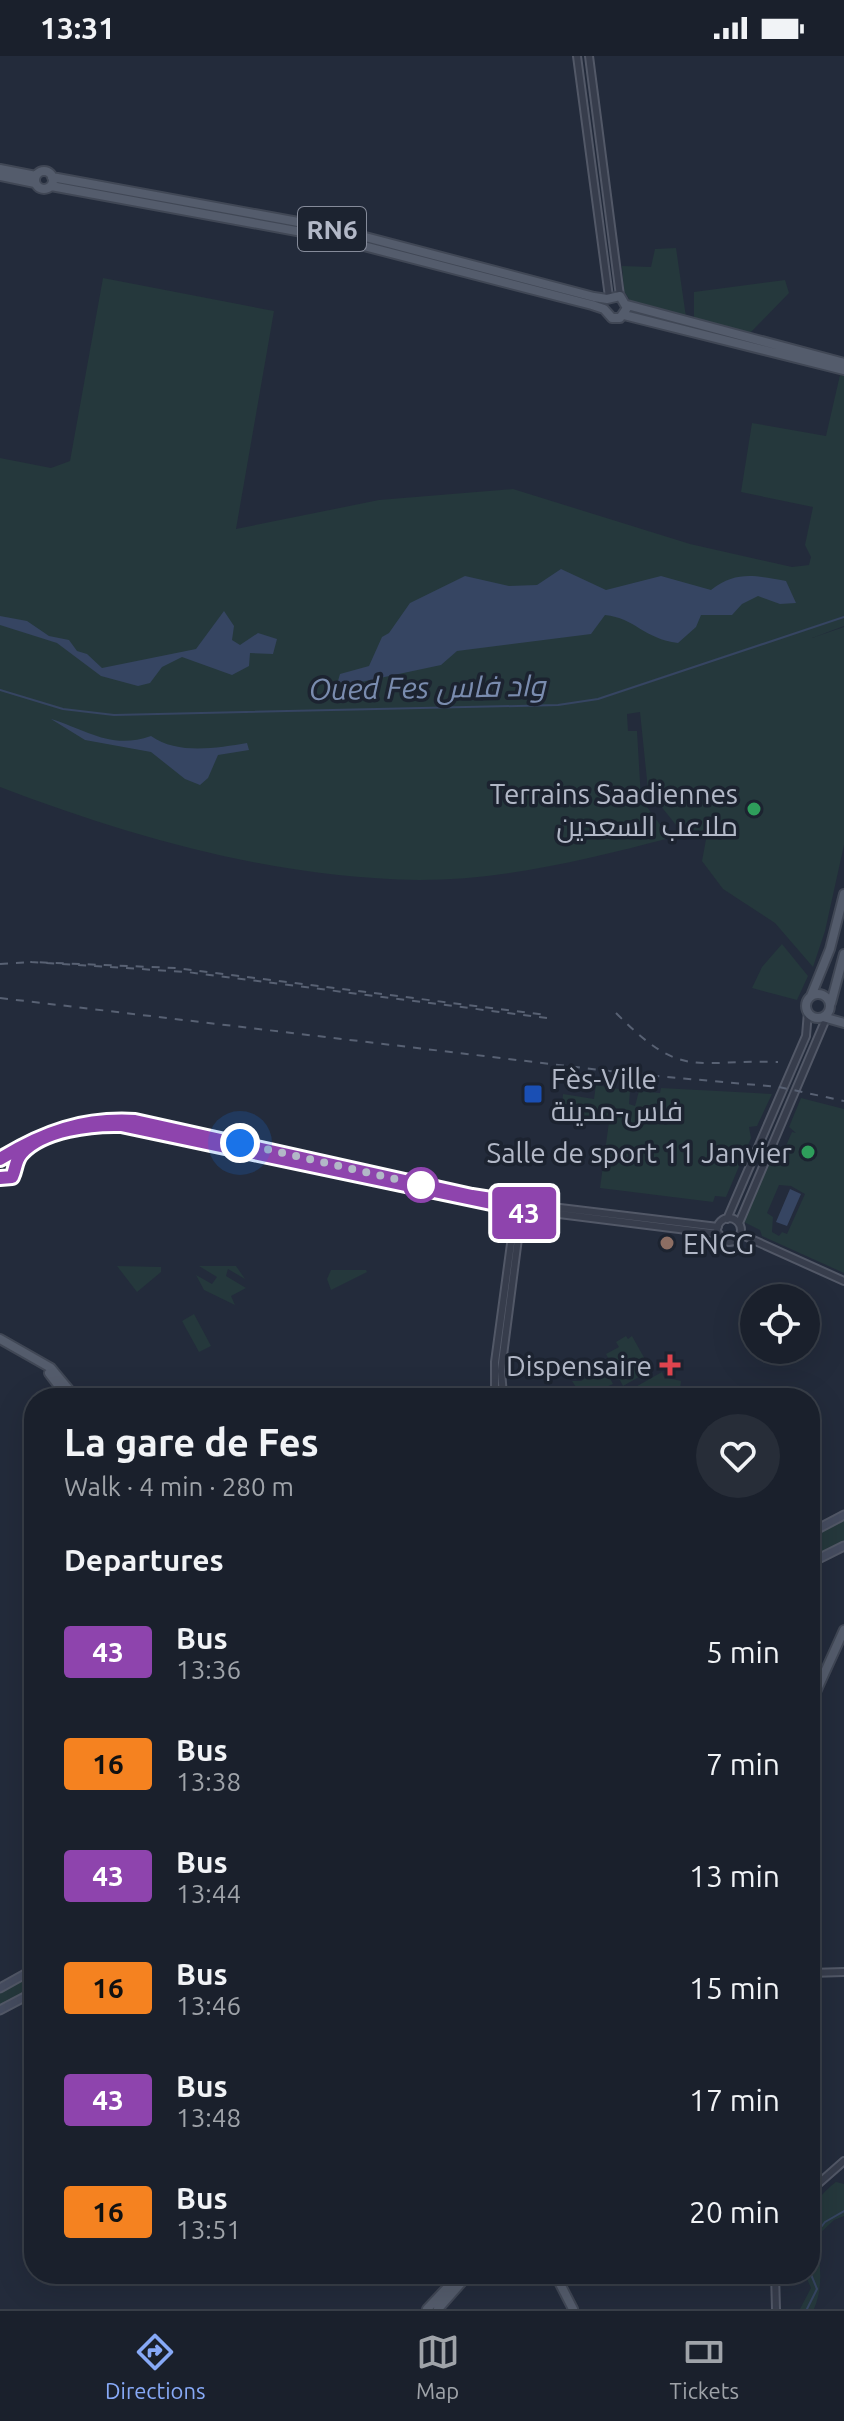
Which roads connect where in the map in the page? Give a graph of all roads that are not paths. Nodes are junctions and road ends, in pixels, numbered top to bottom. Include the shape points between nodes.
1 (577, 56) edge
2 (589, 56) edge
3 (0, 169) edge
4 (0, 176) edge
5 (35, 179) junction
6 (51, 181) junction
7 (620, 296) junction
8 (607, 302) junction
9 (627, 305) junction
10 (624, 315) junction
11 (844, 363) edge
12 (844, 370) edge
13 (844, 894) edge
14 (844, 954) edge
15 (811, 996) junction
16 (808, 1012) junction
17 (828, 1012) junction
18 (844, 1021) edge
19 (2, 1159) edge
20 (15, 1166) junction
21 (0, 1178) edge
22 (518, 1209) junction
23 (727, 1219) junction
24 (739, 1223) junction
25 (718, 1231) junction
26 (740, 1234) junction
27 (844, 1281) edge
28 (0, 1341) edge
29 (60, 1388) edge
30 (68, 1388) edge
31 (501, 1388) edge
32 (844, 1515) edge
33 (820, 1528) edge
34 (844, 1546) edge
35 (820, 1558) edge
36 (844, 1630) edge
37 (820, 1683) edge
38 (844, 1972) edge
39 (820, 1973) edge
40 (24, 1975) edge
41 (0, 1988) edge
42 (24, 1997) edge
43 (0, 2010) edge
44 (844, 2161) edge
45 (820, 2182) edge
46 (451, 2284) edge
47 (460, 2284) edge
48 (557, 2284) edge
49 (775, 2284) edge
50 (427, 2309) edge
51 (438, 2309) edge
52 (570, 2309) edge
53 (776, 2309) edge

1 - 8 street
2 - 7 street
3 - 5 main road, RN6
4 - 5 main road, RN6
5 - 6 main road, RN6 via 44,171
5 - 6 main road, RN6 via 42,189
6 - 8 main road, RN6 via 329,237
7 - 8 main road, RN6
7 - 9 main road
8 - 10 main road, RN6 via 612,318
9 - 10 main road
9 - 11 main road
10 - 12 main road, RN6
13 - 15 main road
14 - 17 main road
15 - 16 main road
15 - 17 main road via 821,994
16 - 17 main road via 814,1017
16 - 23 street via 806,1036
17 - 18 main road
17 - 24 street
19 - 20 street
19 - 22 street via 40,1135 72,1125 135,1121
20 - 21 street via 12,1177
20 - 22 street via 24,1151 47,1138 89,1126 138,1126
22 - 25 street
22 - 31 street
23 - 24 street
23 - 25 street
24 - 26 street
25 - 26 street via 731,1242
26 - 27 street
28 - 29 main road via 46,1371
28 - 30 main road via 51,1368
32 - 33 main road
34 - 35 main road
36 - 37 main road
38 - 39 street
40 - 41 main road
42 - 43 main road
44 - 45 street
46 - 50 main road
47 - 51 main road
48 - 52 main road
49 - 53 street

